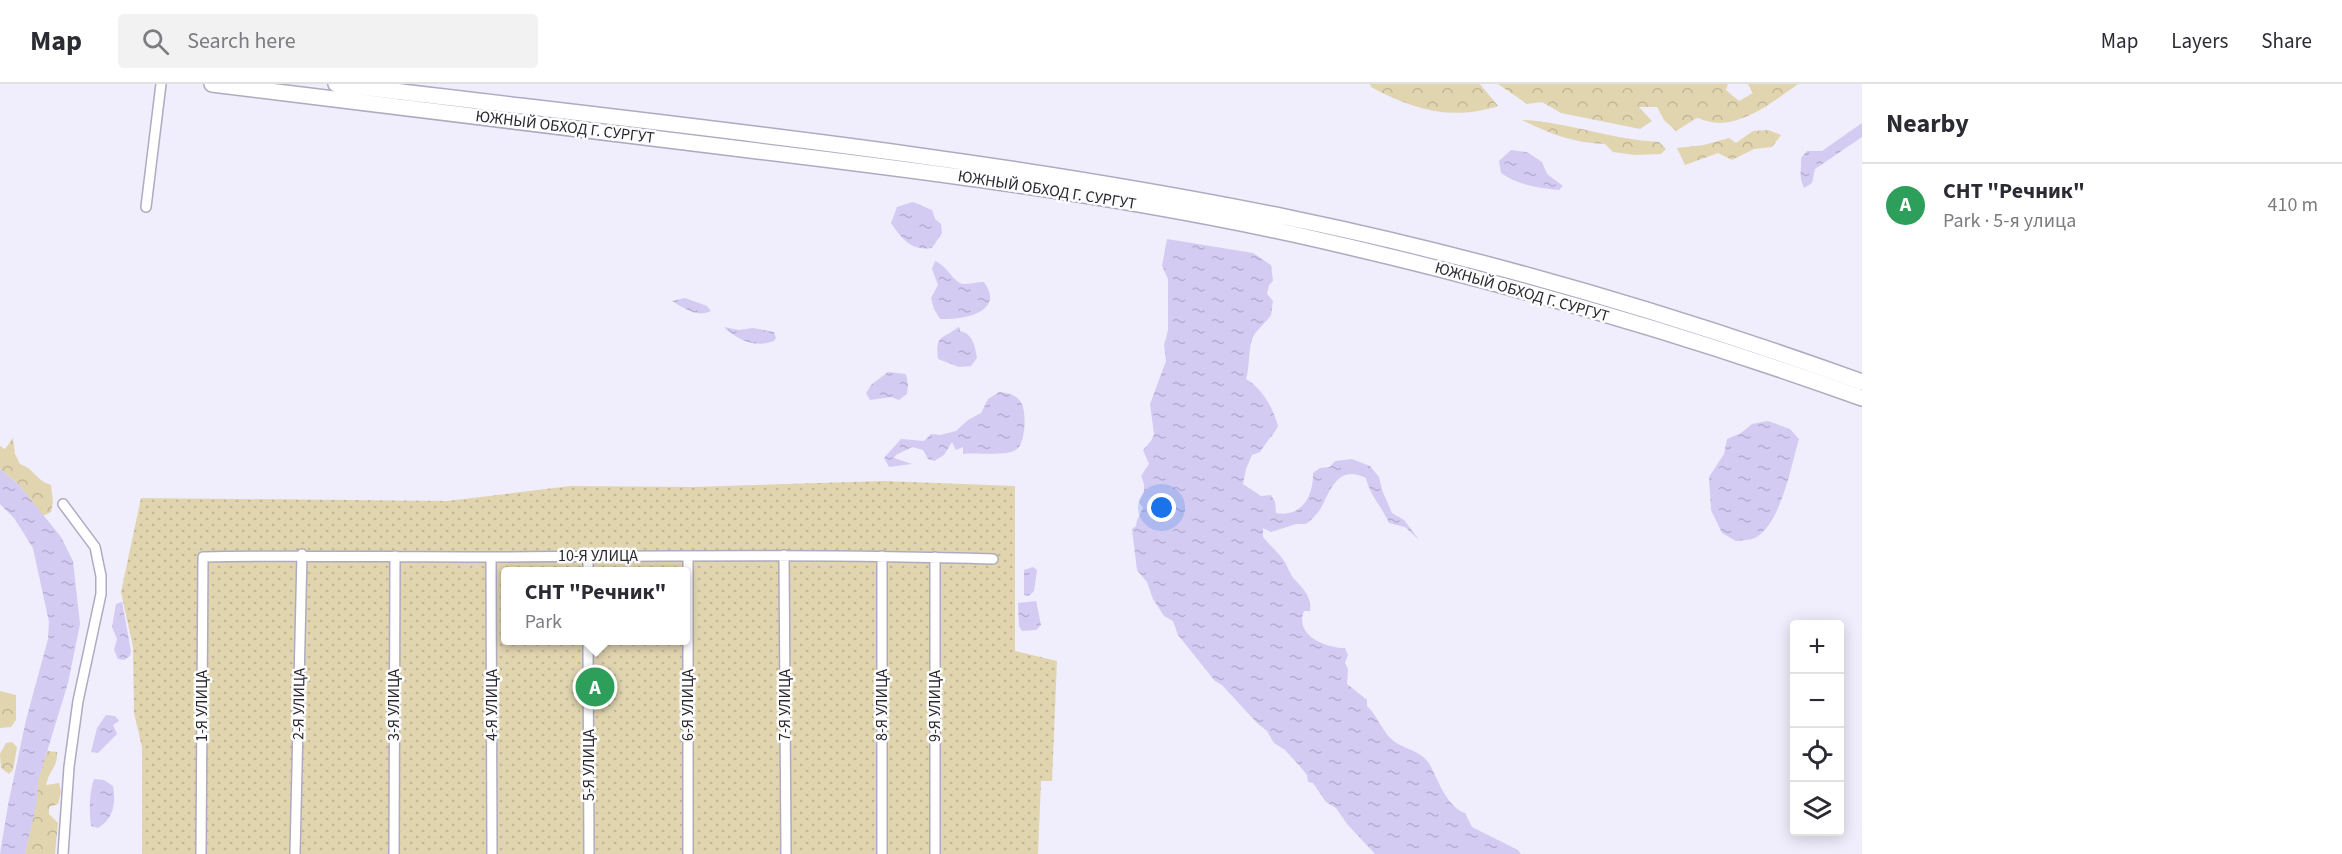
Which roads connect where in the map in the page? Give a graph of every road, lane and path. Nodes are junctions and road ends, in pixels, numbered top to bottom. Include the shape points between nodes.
1 (161, 84) edge
2 (212, 84) edge
3 (336, 84) edge
4 (146, 207) dead end
5 (1862, 382) edge
6 (1862, 398) edge
7 (63, 504) dead end
8 (302, 555) junction
9 (783, 555) junction
10 (395, 556) junction
11 (491, 556) junction
12 (588, 556) junction
13 (688, 556) junction
14 (882, 556) junction
15 (203, 557) joint
16 (935, 557) junction
17 (993, 558) dead end
18 (588, 567) edge
19 (688, 567) edge
20 (588, 645) edge
21 (688, 645) edge
22 (63, 854) edge
23 (201, 854) edge
24 (295, 854) edge
25 (394, 854) edge
26 (492, 854) edge
27 (589, 854) edge
28 (688, 854) edge
29 (786, 854) edge
30 (882, 854) edge
31 (935, 854) edge

1 - 4 street
2 - 6 highway, ЮЖНЫЙ ОБХОД Г. СУРГУТ via 966,177 1212,218 1467,274 1635,323
3 - 5 highway, ЮЖНЫЙ ОБХОД Г. СУРГУТ via 968,162 1249,210 1471,260 1640,309
7 - 22 street via 95,547 101,576 101,594 73,734
8 - 10 street, 10-Я УЛИЦА
8 - 15 street, 10-Я УЛИЦА
8 - 24 street, 2-Я УЛИЦА
9 - 13 street, 10-Я УЛИЦА
9 - 14 street, 10-Я УЛИЦА
9 - 29 street, 7-Я УЛИЦА
10 - 11 street, 10-Я УЛИЦА
10 - 25 street, 3-Я УЛИЦА
11 - 12 street, 10-Я УЛИЦА
11 - 26 street, 4-Я УЛИЦА
12 - 13 street, 10-Я УЛИЦА
12 - 18 street
13 - 19 street, 6-Я УЛИЦА
14 - 16 street, 10-Я УЛИЦА
14 - 30 street, 8-Я УЛИЦА
15 - 23 street, 1-Я УЛИЦА
16 - 17 street, 10-Я УЛИЦА
16 - 31 street, 9-Я УЛИЦА
20 - 27 street, 5-Я УЛИЦА
21 - 28 street, 6-Я УЛИЦА

